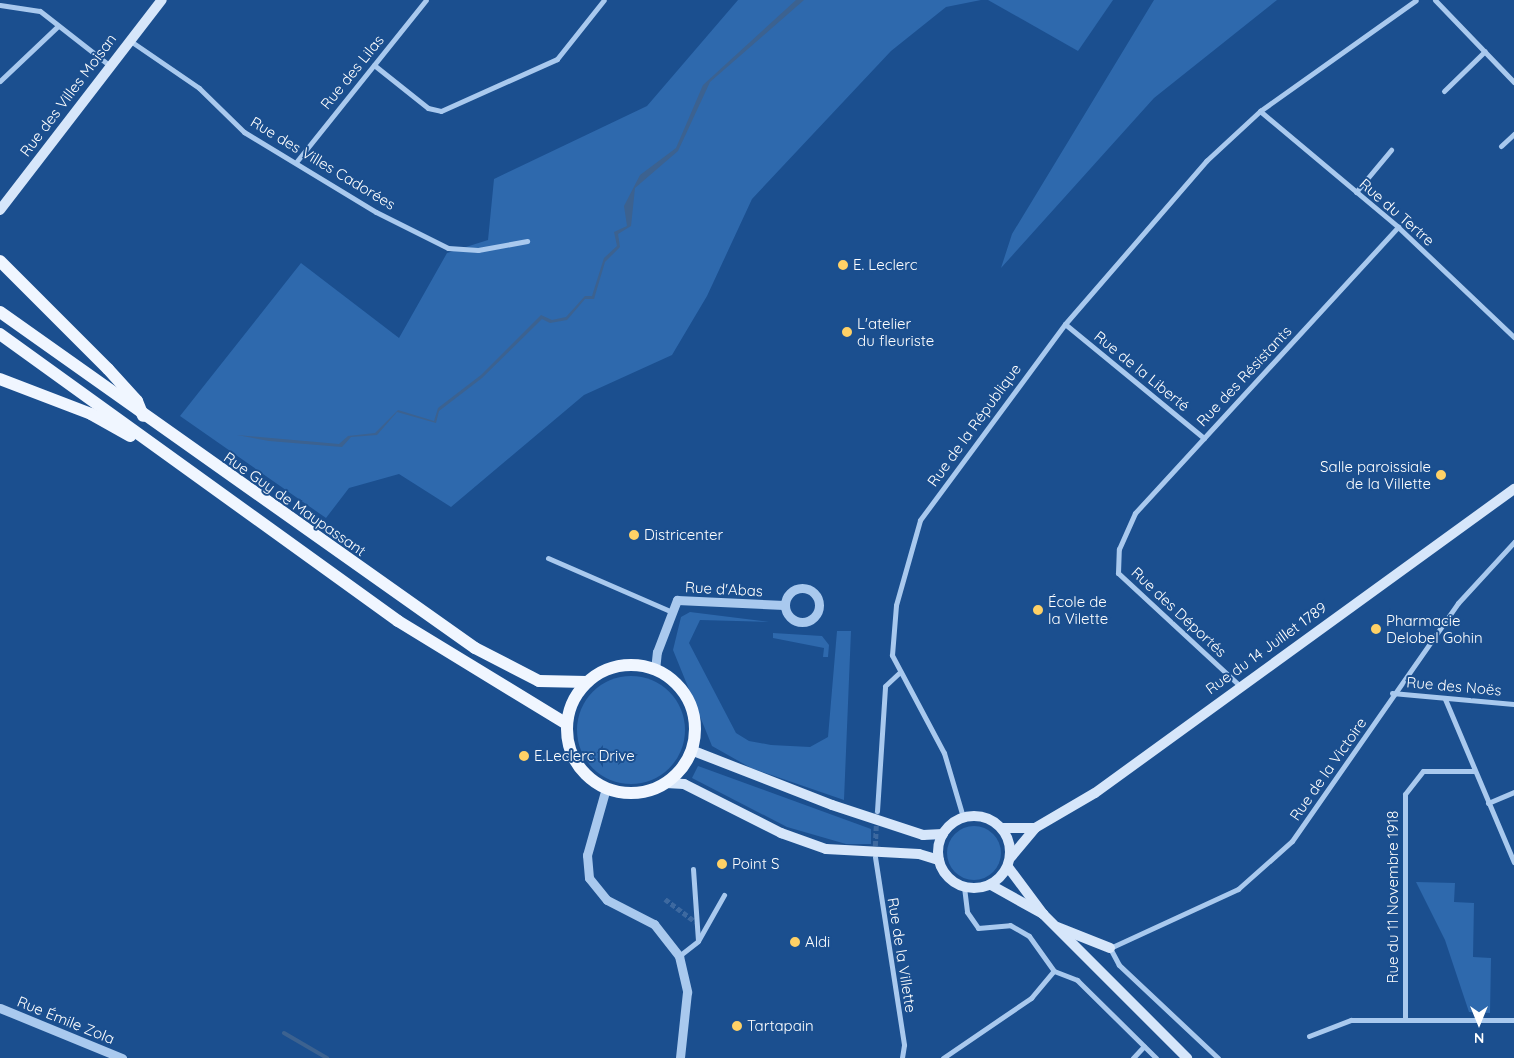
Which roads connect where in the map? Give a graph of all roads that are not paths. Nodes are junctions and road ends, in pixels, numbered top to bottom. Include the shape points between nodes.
1 (162, 0) edge
2 (426, 0) edge
3 (604, 0) edge
4 (1416, 0) edge
5 (1435, 0) edge
6 (0, 6) edge
7 (57, 27) junction
8 (129, 40) junction
9 (1484, 51) junction
10 (109, 65) junction
11 (374, 65) junction
12 (0, 81) edge
13 (1514, 82) edge
14 (1444, 91) dead end
15 (1260, 111) junction
16 (1514, 134) edge
17 (1501, 146) dead end
18 (1391, 150) dead end
19 (297, 161) junction
20 (1356, 192) junction
21 (0, 210) edge
22 (1398, 227) junction
23 (527, 241) dead end
24 (0, 261) edge
25 (0, 312) edge
26 (1065, 324) junction
27 (0, 334) edge
28 (1514, 337) edge
29 (0, 379) edge
30 (144, 416) junction
31 (1204, 438) junction
32 (181, 464) junction
33 (1514, 489) edge
34 (1514, 542) edge
35 (1119, 549) joint
36 (548, 558) dead end
37 (784, 605) dead end
38 (670, 611) junction
39 (655, 670) junction
40 (899, 673) junction
41 (587, 682) junction
42 (1239, 685) junction
43 (1392, 693) junction
44 (1445, 699) junction
45 (1514, 704) edge
46 (566, 724) junction
47 (691, 750) junction
48 (1474, 771) junction
49 (666, 783) junction
50 (606, 788) junction
51 (1514, 792) edge
52 (1488, 803) junction
53 (877, 812) tunnel mouth
54 (963, 818) junction
55 (1002, 828) junction
56 (1035, 828) junction
57 (943, 834) junction
58 (874, 857) tunnel mouth
59 (939, 860) junction
60 (1009, 862) junction
61 (1514, 862) edge
62 (693, 869) dead end
63 (991, 885) junction
64 (964, 887) junction
65 (724, 895) dead end
66 (1043, 914) junction
67 (1054, 926) junction
68 (698, 941) junction
69 (1110, 948) junction
70 (679, 956) junction
71 (1054, 971) junction
72 (0, 1008) edge
73 (1405, 1020) junction
74 (1514, 1020) edge
75 (1309, 1036) dead end
76 (1144, 1046) junction
77 (122, 1058) edge
78 (680, 1058) edge
79 (902, 1058) edge
80 (943, 1058) edge
81 (1133, 1058) edge
82 (1156, 1058) edge
83 (1187, 1058) edge
84 (1218, 1058) edge

1 - 8 main road, Rue des Villes Moisan
2 - 11 street, Rue des Lilas
3 - 11 street via 557,59 441,111 428,108
4 - 15 street, Rue de la République
5 - 9 street
6 - 7 street via 40,11
7 - 10 street
7 - 12 street
8 - 10 main road, Rue des Villes Moisan
8 - 19 street, Rue des Villes Cadorées via 199,88 244,132
9 - 13 street
9 - 14 street
10 - 21 main road, Rue des Villes Moisan
11 - 19 street, Rue des Lilas
15 - 20 street, Rue du Tertre
15 - 26 street, Rue de la République via 1155,215
16 - 17 street
18 - 20 street
19 - 23 street, Rue des Villes Cadorées via 376,212 448,248 478,250
20 - 22 street, Rue du Tertre
22 - 28 street, Rue du Tertre
22 - 31 street, Rue des Résistants
24 - 30 main road via 125,388
25 - 30 main road, Rue Guy de Maupassant
26 - 31 street, Rue de la Liberté
26 - 40 street, Rue de la République via 920,520 896,605 892,655
27 - 32 main road
29 - 32 main road via 91,414
30 - 41 main road, Rue Guy de Maupassant via 475,648 539,680
31 - 35 street, Rue des Résistants via 1135,513
32 - 46 main road via 398,622
33 - 42 main road, Rue du 14 Juillet 1789
34 - 43 street, Rue de la Victoire via 1458,603
35 - 42 street, Rue des Déportés via 1118,572
36 - 38 street
37 - 38 street, Rue d'Abas via 696,599 677,600
38 - 39 street, Rue d'Abas
39 - 41 main road via 619,667
39 - 47 main road via 672,680 688,703 695,731
40 - 53 street via 885,686
40 - 54 street, Rue de la République via 944,753
41 - 46 main road via 577,694
42 - 56 main road, Rue du 14 Juillet 1789 via 1095,793
43 - 44 street, Rue des Noës
43 - 69 street, Rue de la Victoire via 1369,735 1292,841 1238,889
44 - 45 street, Rue des Noës
44 - 48 street
46 - 50 main road via 576,763
47 - 49 main road
47 - 57 main road, bridge via 832,805 923,835
48 - 52 street
48 - 73 street, Rue du 11 Novembre 1918 via 1423,770 1405,794
49 - 50 main road via 647,792
49 - 59 main road, bridge via 684,784 781,833 826,848 919,854
50 - 70 street via 587,855 589,878 606,900 654,924
51 - 52 street
52 - 61 street
54 - 55 main road via 982,816
54 - 57 main road
55 - 56 main road
55 - 60 main road
56 - 60 main road, Rue du 14 Juillet 1789
57 - 59 main road
58 - 79 street, Rue de la Villette via 904,1045
59 - 64 main road via 948,877
60 - 63 main road
60 - 66 main road
62 - 68 street
63 - 64 main road
63 - 66 main road
64 - 71 street via 967,912 978,928 1010,925 1029,936
65 - 68 street
66 - 67 main road
67 - 69 main road
67 - 83 main road
68 - 70 street
69 - 84 street via 1119,965
70 - 78 street via 687,992
71 - 76 street via 1077,980
71 - 80 street via 1031,998
72 - 77 street, Rue Émile Zola
73 - 74 street
73 - 75 street via 1351,1020
76 - 81 street
76 - 82 street

